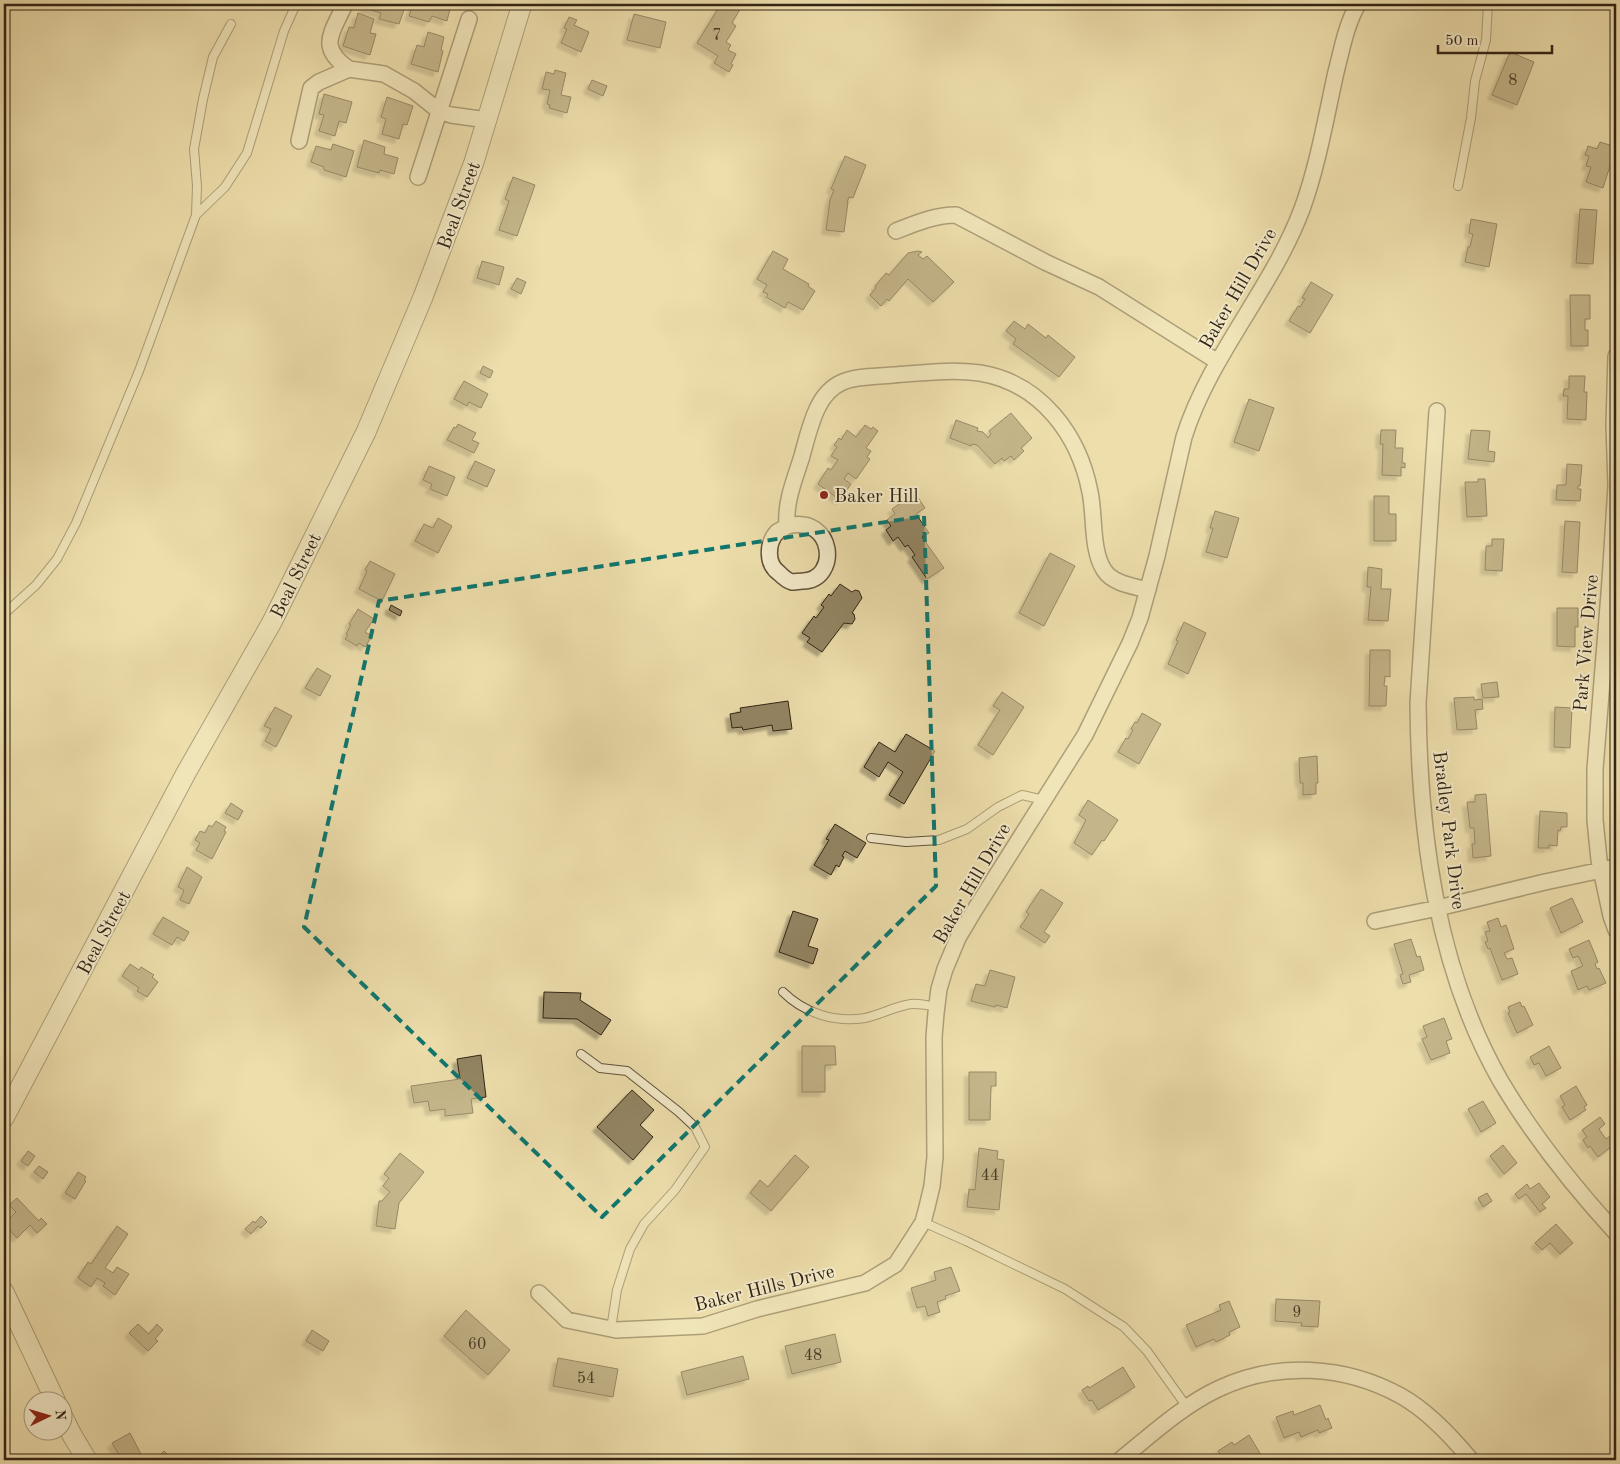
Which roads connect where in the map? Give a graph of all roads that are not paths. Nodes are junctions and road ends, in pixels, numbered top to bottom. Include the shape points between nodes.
1 (296, 4) edge
2 (345, 4) edge
3 (522, 4) edge
4 (1358, 4) edge
5 (1488, 4) edge
6 (469, 19) dead end
7 (232, 24) dead end
8 (349, 69) junction
9 (439, 111) junction
10 (487, 120) junction
11 (298, 141) dead end
12 (418, 177) dead end
13 (1458, 186) dead end
14 (196, 215) junction
15 (896, 231) dead end
16 (1616, 356) edge
17 (1218, 362) junction
18 (1437, 411) dead end
19 (787, 526) dead end
20 (1148, 590) junction
21 (4, 614) edge
22 (1044, 800) junction
23 (871, 838) dead end
24 (1609, 869) edge
25 (1438, 908) junction
26 (1375, 921) dead end
27 (1616, 930) edge
28 (783, 992) dead end
29 (936, 1007) junction
30 (581, 1054) dead end
31 (4, 1118) edge
32 (923, 1222) junction
33 (1616, 1233) edge
34 (4, 1292) edge
35 (539, 1293) dead end
36 (611, 1329) junction
37 (51, 1392) edge
38 (1187, 1407) junction
39 (72, 1435) edge
40 (87, 1460) edge
41 (1120, 1460) edge
42 (1471, 1460) edge

1 - 14 lane via 284,31 247,153 225,187
2 - 8 street via 329,41 330,51 337,61
3 - 10 street, Beal Street
4 - 17 street, Baker Hill Drive via 1344,37 1302,209 1280,256
5 - 13 lane via 1486,40 1474,81 1472,118
6 - 9 street
7 - 14 lane via 213,57 203,98 194,149
8 - 9 street via 384,74 414,91
8 - 11 street via 311,88
9 - 10 street via 451,116
9 - 12 street
10 - 31 street, Beal Street via 429,281 366,432 272,622 186,773
14 - 21 lane via 139,371 76,523 57,558 36,584
15 - 17 street via 932,217 956,214 1099,287
16 - 24 street, Park View Drive via 1616,486 1595,768 1596,820
17 - 20 street, Baker Hill Drive via 1187,428
18 - 25 street, Bradley Park Drive via 1418,703 1418,751
19 - 20 street via 787,503 814,416 826,392 836,384 852,378 952,371 980,373 1023,388 1047,407 1060,423 1076,446 1085,468 1096,544 1104,570 1122,583
20 - 22 street, Baker Hill Drive via 1117,672 1085,735
22 - 23 lane via 1022,795 967,829 939,840 906,842
22 - 29 street, Baker Hill Drive via 958,938 945,969
24 - 25 street
24 - 27 street, Park View Drive via 1611,916
25 - 26 street
25 - 33 street, Bradley Park Drive via 1461,996 1499,1078 1570,1182
28 - 29 lane via 807,1010 843,1019 883,1014 906,1005
29 - 32 street, Baker Hill Drive via 934,1157 932,1186
30 - 36 lane via 600,1068 627,1071 695,1127 705,1147 675,1190 644,1224 630,1249 617,1290
32 - 36 street, Baker Hills Drive via 896,1264 865,1283 757,1309 703,1326
32 - 38 lane via 1065,1289 1124,1327 1147,1351
34 - 37 street
35 - 36 street, Baker Hills Drive via 567,1320
38 - 41 street
38 - 42 street via 1218,1388 1244,1378 1308,1369 1340,1374 1370,1382 1405,1399 1428,1416
39 - 40 street

